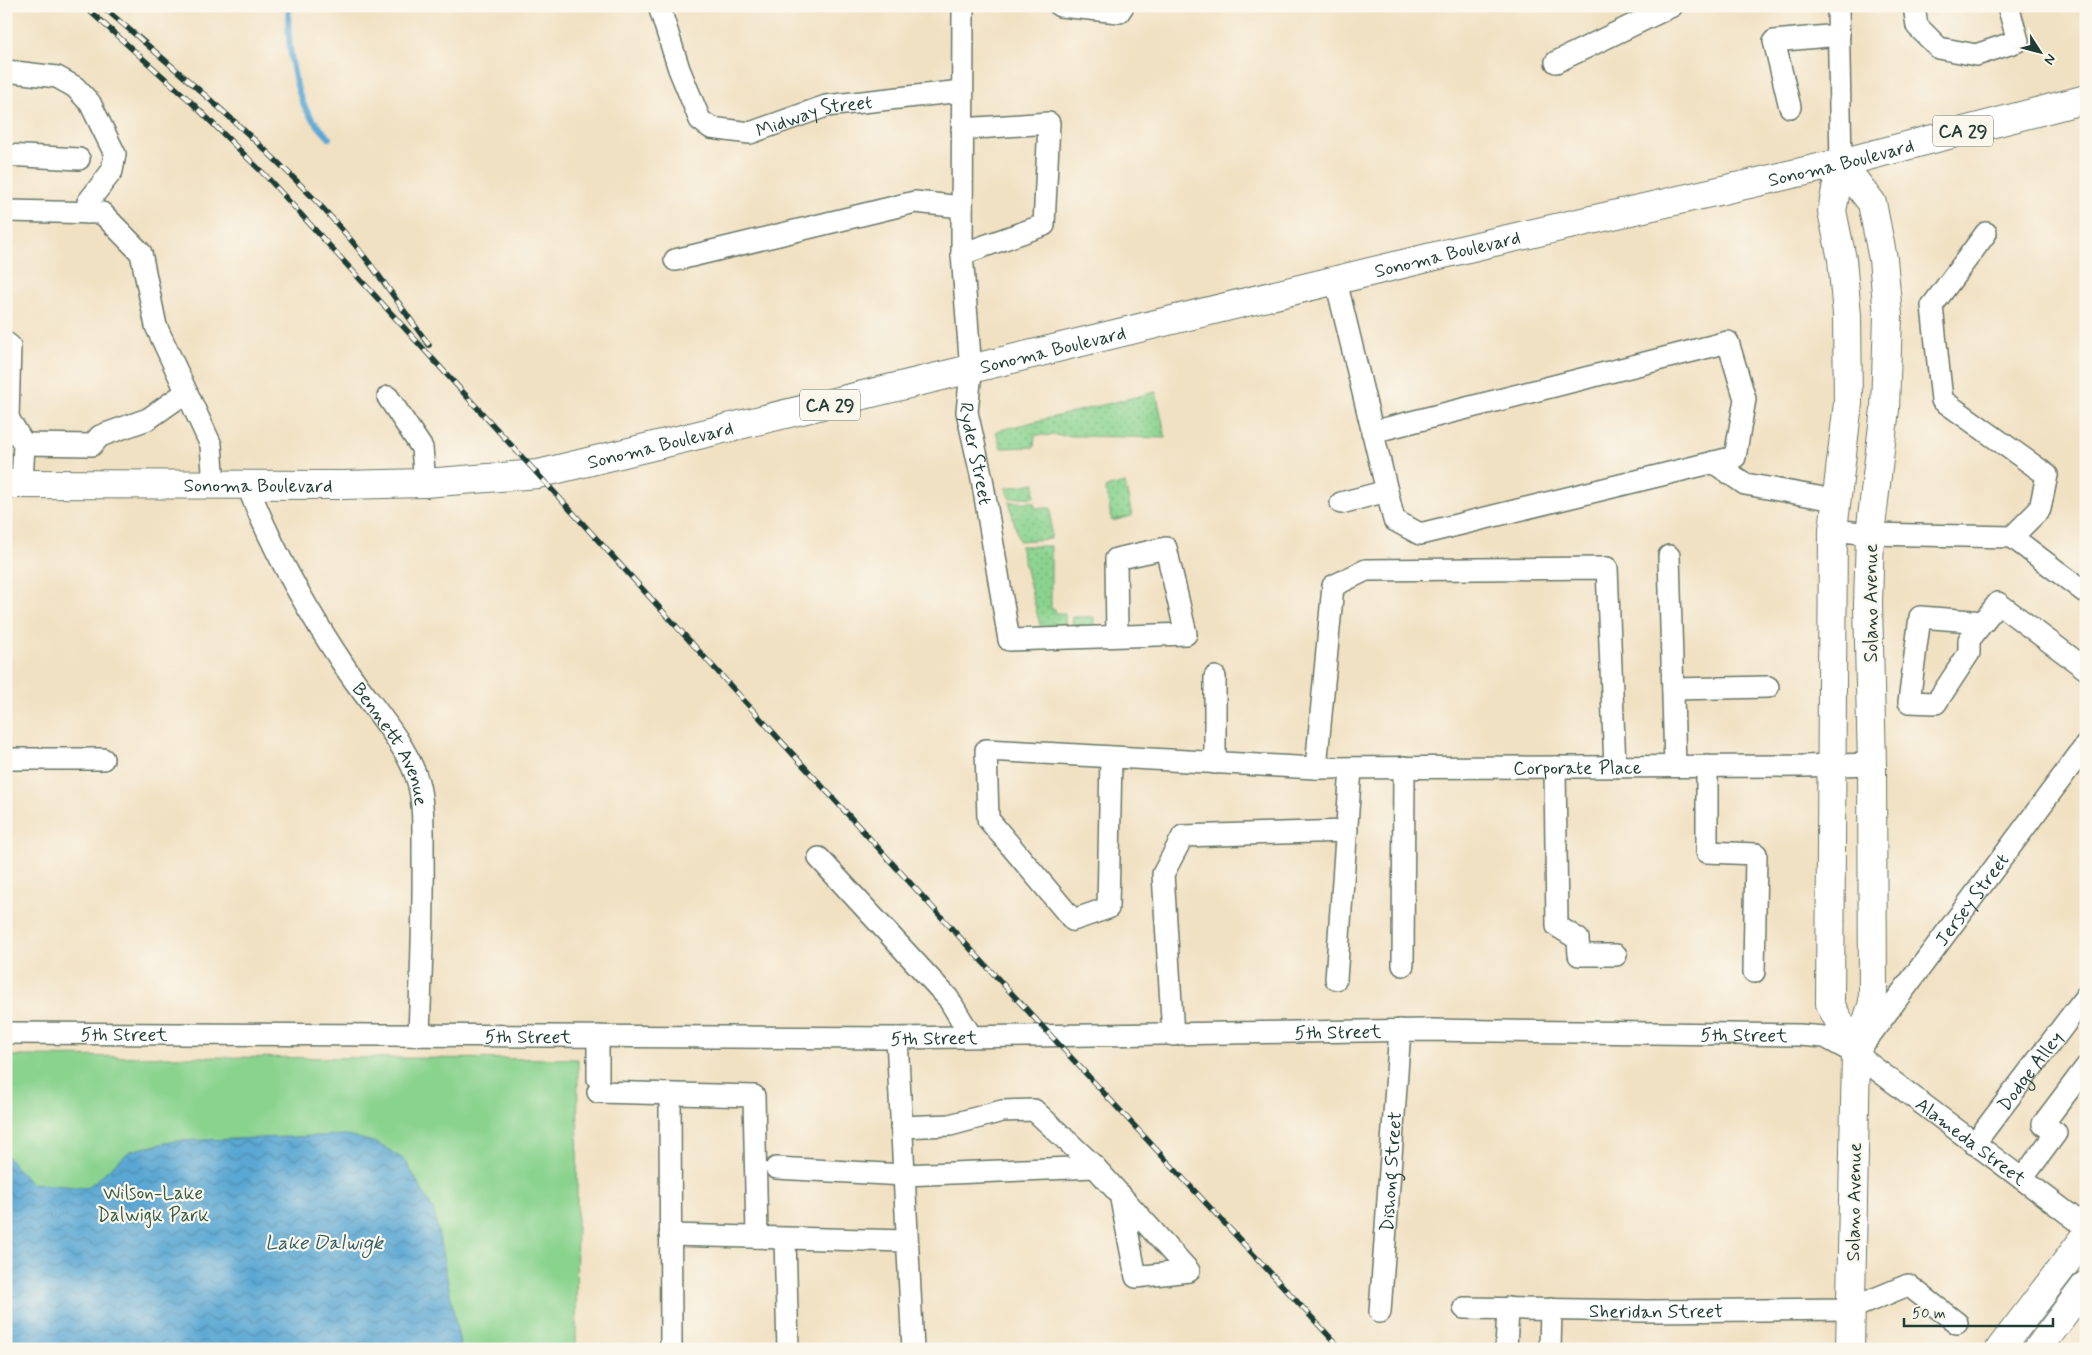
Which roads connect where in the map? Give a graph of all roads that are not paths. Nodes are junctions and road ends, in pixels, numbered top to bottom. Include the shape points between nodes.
1 (659, 6) edge
2 (963, 6) edge
3 (1060, 6) edge
4 (1124, 6) edge
5 (1672, 6) edge
6 (1838, 6) edge
7 (1914, 6) edge
8 (2008, 6) edge
9 (1839, 35) junction
10 (1556, 62) dead end
11 (6, 71) edge
12 (962, 91) junction
13 (2086, 99) edge
14 (1790, 107) dead end
15 (962, 129) junction
16 (6, 156) edge
17 (79, 159) dead end
18 (1841, 163) junction
19 (962, 207) junction
20 (6, 211) edge
21 (87, 212) junction
22 (1986, 233) dead end
23 (962, 254) junction
24 (675, 260) dead end
25 (1336, 280) junction
26 (6, 342) edge
27 (971, 371) junction
28 (185, 392) junction
29 (388, 398) dead end
30 (7, 418) edge
31 (1372, 432) junction
32 (24, 444) junction
33 (1713, 462) junction
34 (425, 483) junction
35 (14, 484) edge
36 (214, 484) junction
37 (247, 484) junction
38 (1387, 491) junction
39 (1836, 500) junction
40 (1341, 503) dead end
41 (1832, 530) junction
42 (1870, 534) junction
43 (2012, 537) junction
44 (1669, 556) dead end
45 (2086, 593) edge
46 (1984, 622) junction
47 (1117, 636) junction
48 (2086, 669) edge
49 (1216, 677) dead end
50 (1768, 687) dead end
51 (1673, 689) junction
52 (2086, 745) edge
53 (1111, 757) junction
54 (6, 759) edge
55 (103, 759) dead end
56 (1215, 763) junction
57 (1872, 764) junction
58 (1615, 766) junction
59 (1675, 766) junction
60 (1707, 766) junction
61 (1830, 766) junction
62 (1404, 767) junction
63 (1556, 767) junction
64 (1316, 768) junction
65 (1351, 768) junction
66 (1346, 831) junction
67 (819, 858) dead end
68 (1616, 954) dead end
69 (1403, 965) dead end
70 (1754, 972) dead end
71 (1336, 979) dead end
72 (2086, 996) edge
73 (1400, 1030) junction
74 (6, 1034) edge
75 (420, 1035) junction
76 (1173, 1035) junction
77 (598, 1036) junction
78 (971, 1036) junction
79 (897, 1038) junction
80 (1856, 1054) junction
81 (2086, 1067) edge
82 (670, 1094) junction
83 (901, 1127) junction
84 (1974, 1144) junction
85 (1095, 1167) junction
86 (776, 1168) dead end
87 (904, 1175) junction
88 (2022, 1179) junction
89 (1120, 1194) dead end
90 (2086, 1227) edge
91 (670, 1235) junction
92 (2086, 1236) edge
93 (756, 1238) junction
94 (785, 1239) junction
95 (907, 1241) junction
96 (2086, 1285) edge
97 (1464, 1308) dead end
98 (1508, 1308) junction
99 (1551, 1309) junction
100 (1850, 1309) junction
101 (1380, 1312) dead end
102 (1957, 1323) dead end
103 (671, 1349) edge
104 (788, 1349) edge
105 (913, 1349) edge
106 (1506, 1349) edge
107 (1550, 1349) edge
108 (1850, 1349) edge
109 (2000, 1349) edge
110 (2038, 1349) edge

1 - 12 street, Midway Street via 679,69 700,120 711,128 750,133 826,106
2 - 12 street, Ryder Street
3 - 4 street via 1119,12
5 - 10 street
6 - 9 street, Solano Avenue
7 - 8 street via 1916,26 1939,48 1976,55 2018,41
9 - 14 street via 1774,41
9 - 18 street, Solano Avenue
11 - 21 street via 57,77 75,87 90,103 115,154 112,171 88,202
12 - 15 street, Ryder Street
13 - 18 main road, Sonoma Boulevard / CA 29
15 - 19 street, Ryder Street
15 - 23 street via 1049,123 1044,225
16 - 17 street
18 - 25 main road, Sonoma Boulevard / CA 29
18 - 39 main road, Solano Avenue via 1832,210 1842,259 1848,404
18 - 42 main road, Solano Avenue via 1872,203 1883,259 1888,316 1885,408
19 - 23 street, Ryder Street
19 - 24 street via 915,202
20 - 21 street
21 - 28 street via 102,213 141,253 156,326
22 - 43 street via 1932,306 1942,400 2047,475 2040,509
23 - 27 street, Ryder Street
25 - 27 main road, Sonoma Boulevard / CA 29
25 - 31 street
26 - 30 street via 10,346
27 - 34 main road, Sonoma Boulevard / CA 29 via 538,474
27 - 47 street, Ryder Street via 967,412 982,479 1009,640
28 - 32 street via 148,420 100,436 92,445
28 - 36 street via 211,445
29 - 34 street via 422,448
30 - 32 street
31 - 33 street via 1728,342 1745,399 1735,457
31 - 38 street
32 - 35 street
33 - 38 street via 1420,534 1394,520
33 - 39 street via 1745,484
34 - 37 main road, Sonoma Boulevard / CA 29
35 - 36 main road, Sonoma Boulevard / CA 29
36 - 37 main road, Sonoma Boulevard / CA 29
37 - 75 street, Bennett Avenue via 261,523 279,558 347,670 398,740 418,782 424,875
38 - 40 street
39 - 41 main road, Solano Avenue
41 - 42 street
41 - 61 main road, Solano Avenue
42 - 43 street
42 - 57 main road, Solano Avenue via 1868,604
43 - 45 street
44 - 51 street
46 - 46 street via 1969,640 1969,653 1936,703 1909,702 1920,617
46 - 48 street via 1998,603
47 - 47 street, Ryder Street via 1116,559 1166,548 1186,634
49 - 56 street
50 - 51 street
51 - 59 street
52 - 80 street, Jersey Street
53 - 53 street, Corporate Place via 986,750 988,819 1073,920 1108,908
53 - 56 street, Corporate Place
54 - 55 street
56 - 64 street, Corporate Place
57 - 61 street, Corporate Place
57 - 80 main road, Solano Avenue via 1872,1003
58 - 59 street, Corporate Place
58 - 63 street, Corporate Place
58 - 64 street via 1607,568 1366,570 1333,586
59 - 60 street, Corporate Place
60 - 61 street, Corporate Place
60 - 70 street via 1707,852 1756,854
61 - 80 main road, Solano Avenue via 1830,1004
62 - 63 street, Corporate Place
62 - 65 street, Corporate Place
62 - 69 street
63 - 68 street via 1557,926 1578,939 1579,955
64 - 65 street, Corporate Place
65 - 66 street
66 - 71 street
66 - 76 street via 1183,836 1163,874
67 - 78 street via 948,998
72 - 84 street, Dodge Alley
73 - 76 street, 5th Street
73 - 80 street, 5th Street via 1799,1035 1825,1037
73 - 101 street, Dishong Street
74 - 75 street, 5th Street
75 - 77 street, 5th Street
76 - 78 street, 5th Street
77 - 79 street, 5th Street
77 - 82 street via 598,1086
78 - 79 street, 5th Street
79 - 83 street
80 - 84 street, Alameda Street
80 - 100 main road, Solano Avenue
81 - 88 street via 2043,1124 2056,1133
82 - 91 street
82 - 93 street via 754,1096
83 - 85 street via 950,1125 1002,1111 1034,1110
83 - 87 street
84 - 88 street, Alameda Street
85 - 87 street
85 - 89 street
86 - 87 street
87 - 95 street
88 - 90 street, Alameda Street
91 - 93 street
91 - 103 street
92 - 109 main road
93 - 94 street
94 - 95 street
94 - 104 street
95 - 105 street
96 - 110 main road
97 - 98 street, Sheridan Street
98 - 99 street, Sheridan Street
98 - 106 street
99 - 100 street, Sheridan Street
99 - 107 street
100 - 102 street via 1908,1285
100 - 108 main road, Solano Avenue

